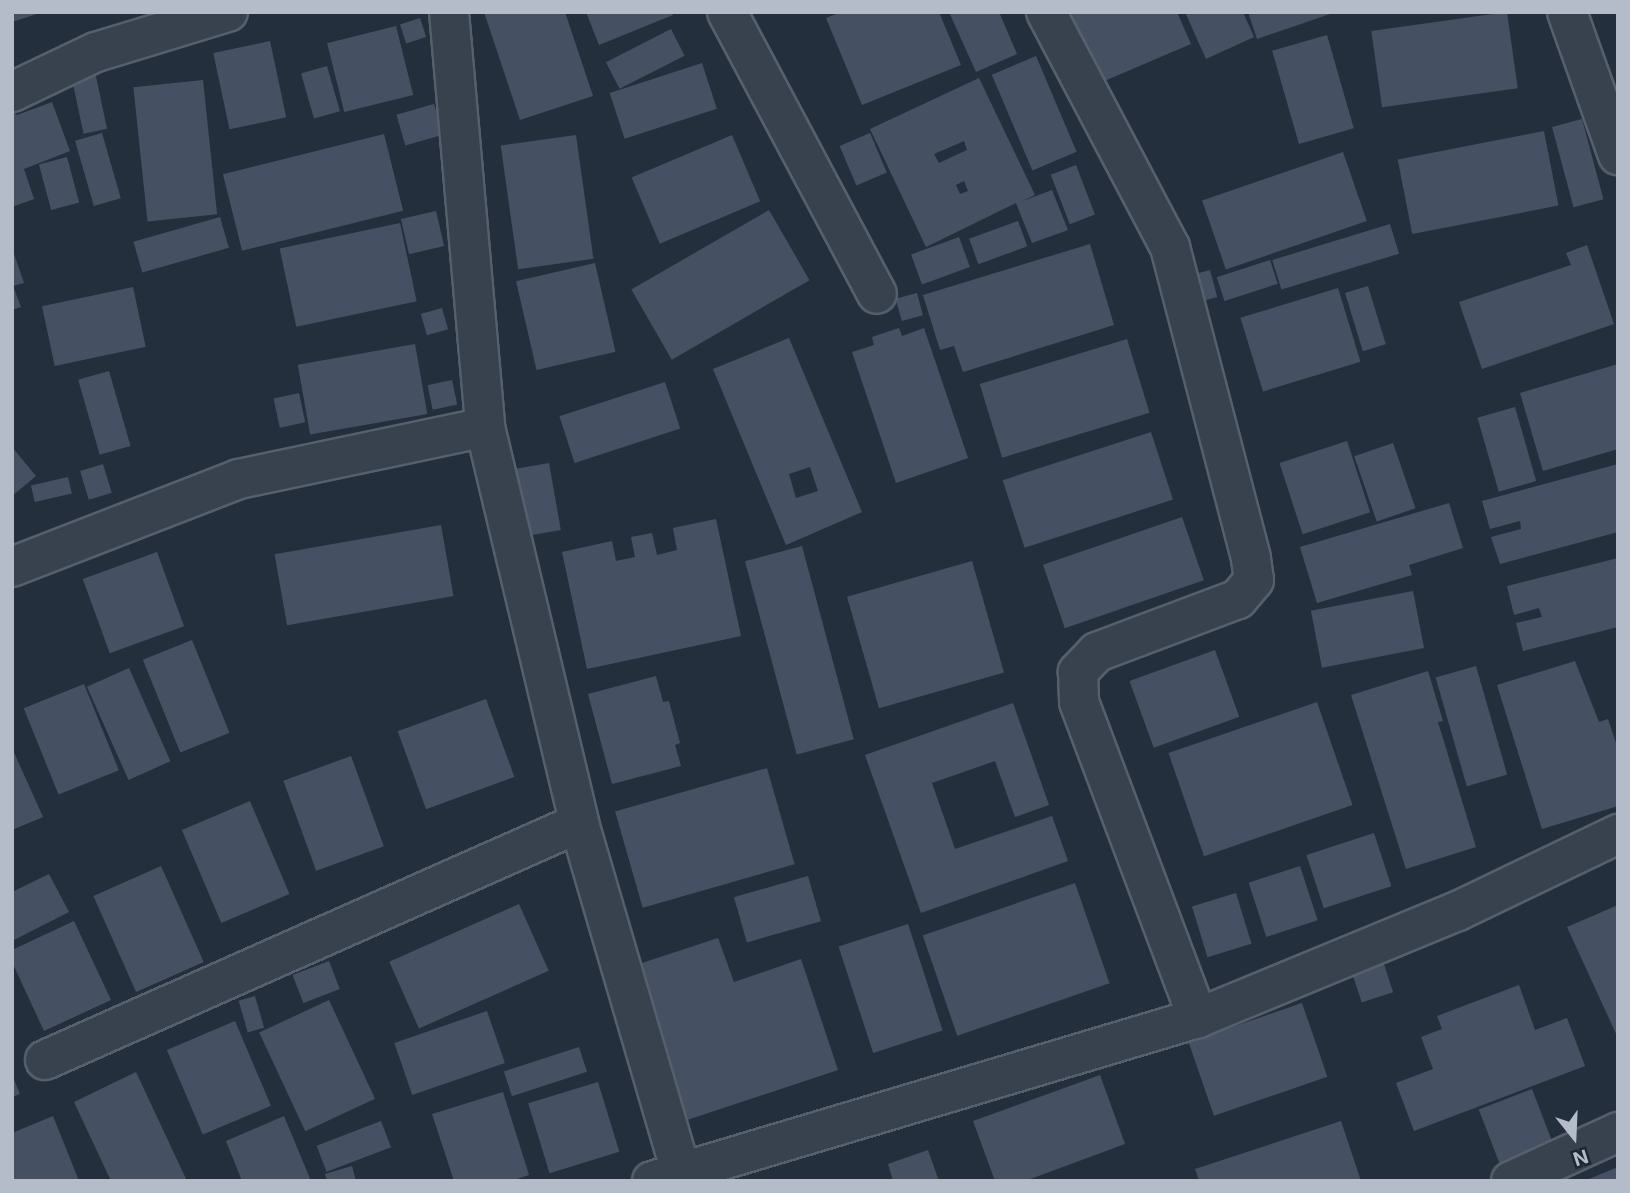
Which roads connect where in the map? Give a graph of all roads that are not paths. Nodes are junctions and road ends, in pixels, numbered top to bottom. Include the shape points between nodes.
1 (228, 12) edge
2 (449, 12) edge
3 (727, 12) edge
4 (1046, 12) edge
5 (1567, 12) edge
6 (12, 92) edge
7 (1618, 155) edge
8 (877, 294) dead end
9 (485, 427) junction
10 (12, 567) edge
11 (579, 823) junction
12 (1618, 834) edge
13 (1198, 1018) junction
14 (45, 1060) dead end
15 (1618, 1132) edge
16 (692, 1174) edge
17 (1511, 1181) edge

1 - 6 street via 96,52
2 - 9 street
3 - 8 street
4 - 13 street via 1170,247 1251,559 1254,580 1238,599 1097,652 1078,672 1079,702
5 - 7 street
9 - 10 street via 239,479
9 - 11 street
11 - 14 street
11 - 16 street
12 - 13 street via 1458,911
13 - 16 street
15 - 17 street

